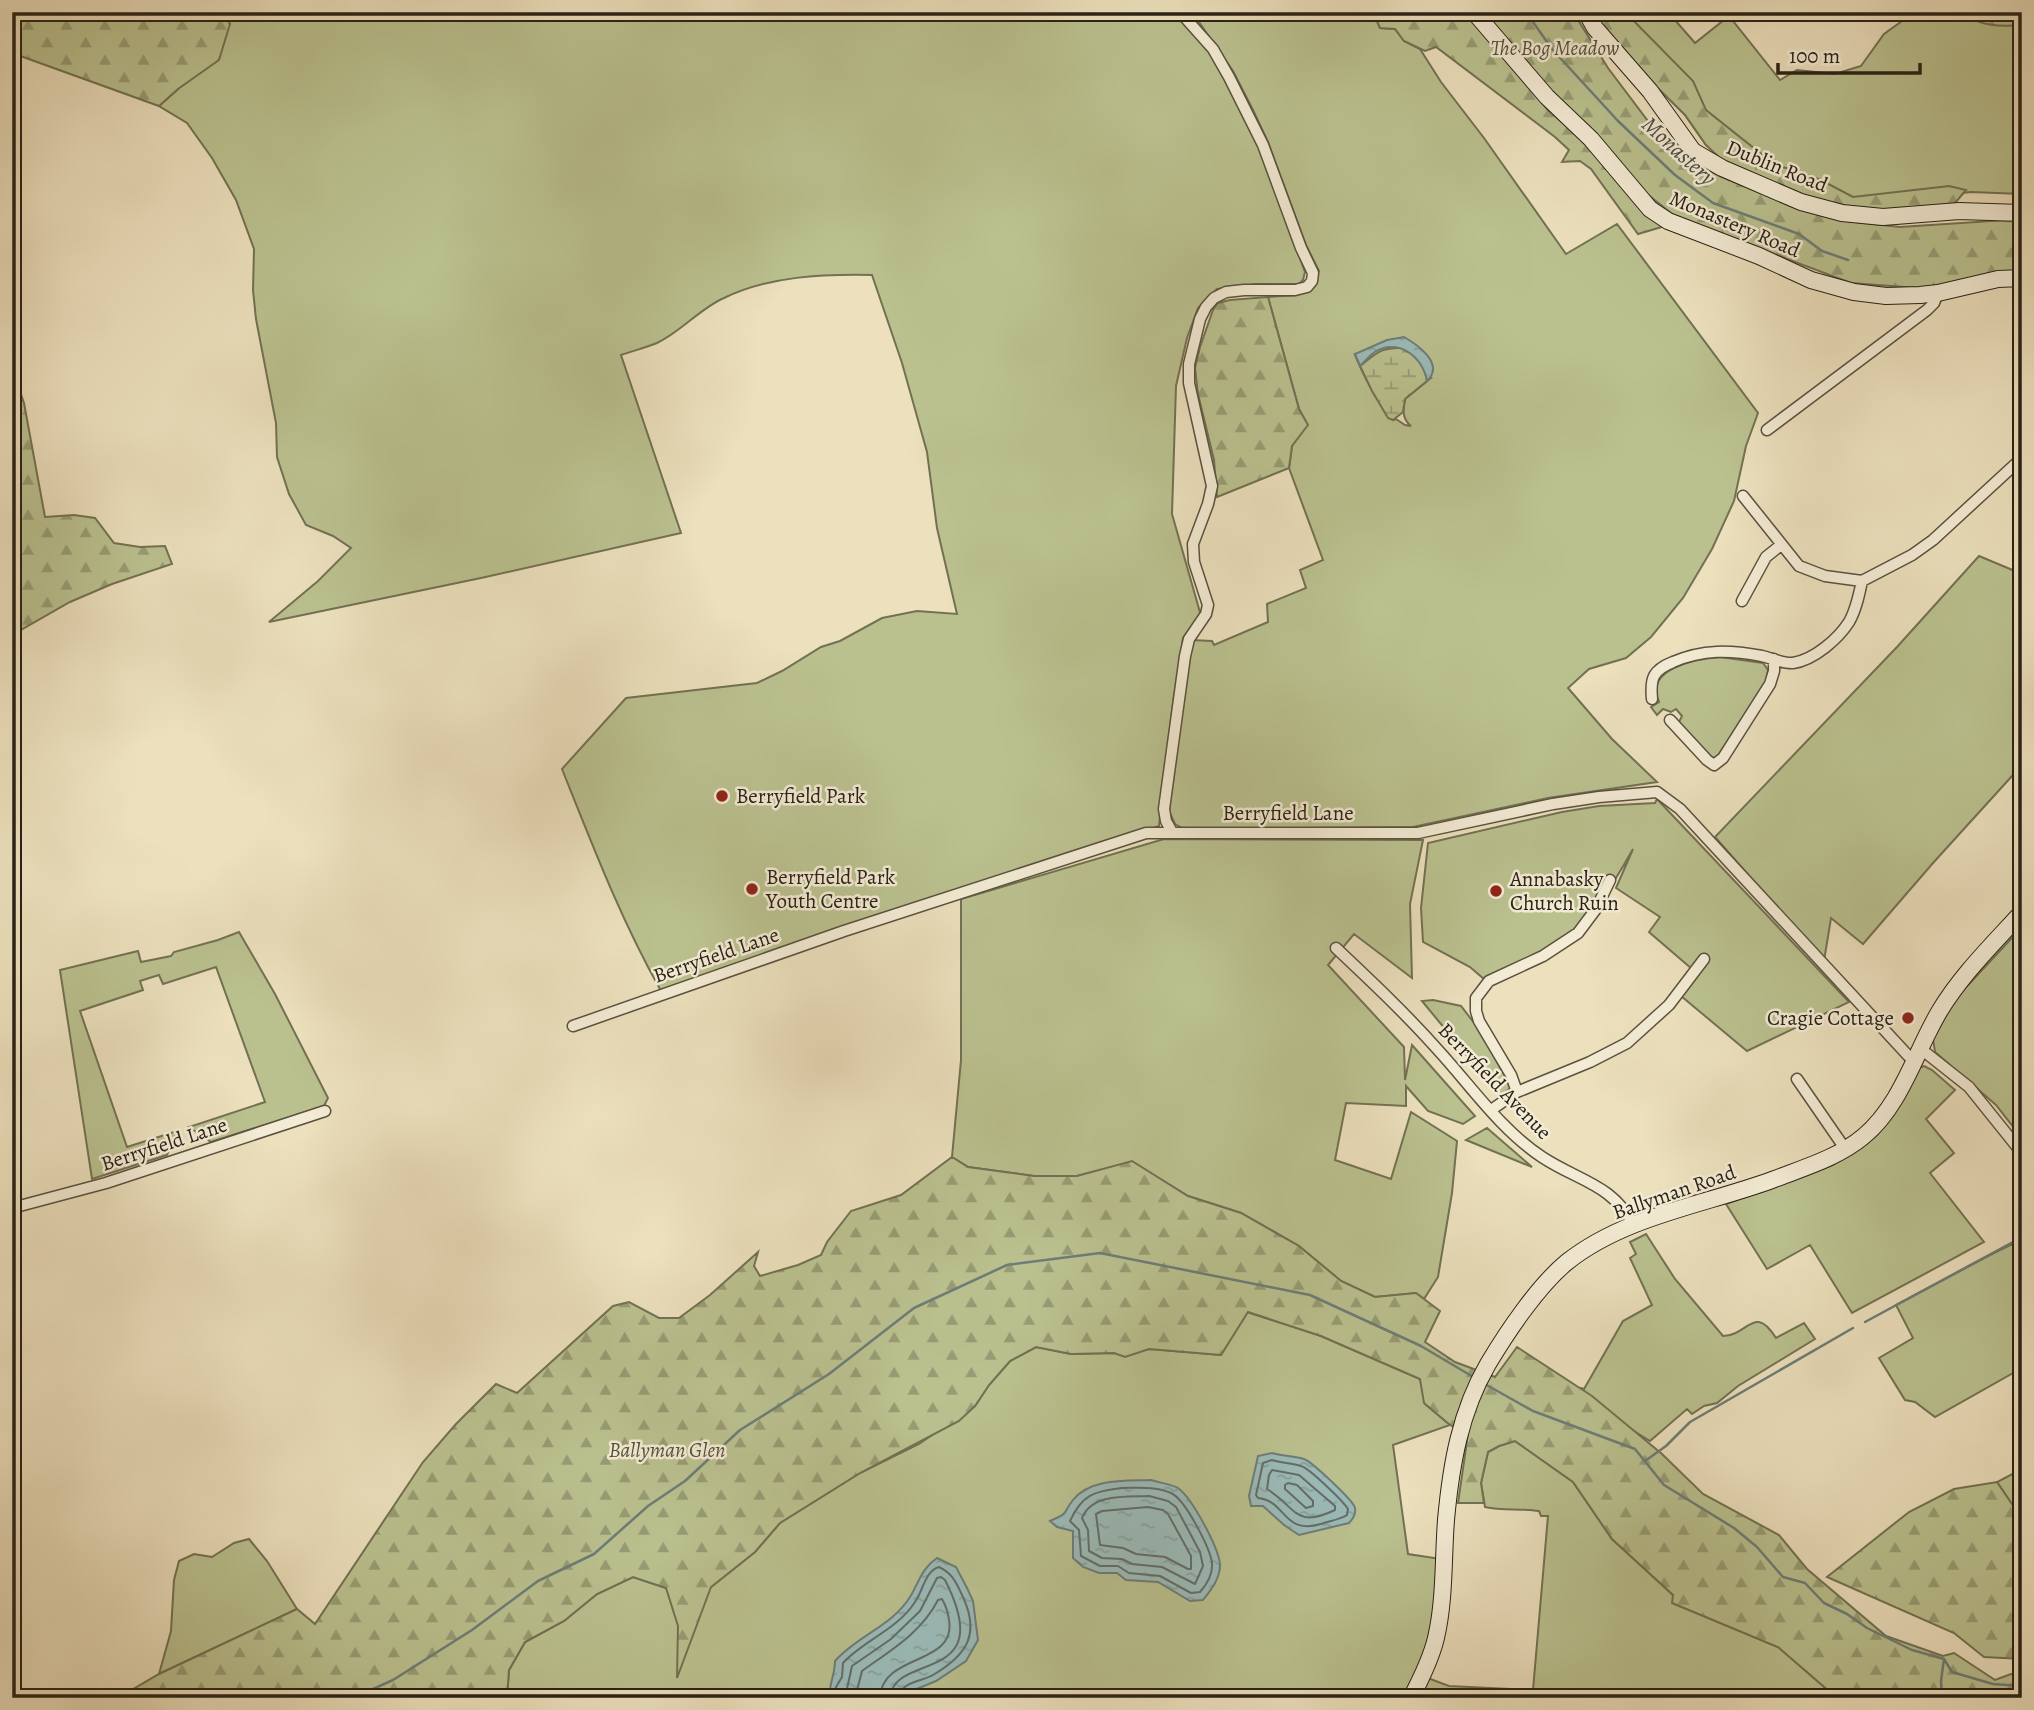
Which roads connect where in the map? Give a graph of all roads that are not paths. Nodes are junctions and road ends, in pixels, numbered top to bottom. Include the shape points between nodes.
1 (1180, 12) edge
2 (1474, 12) edge
3 (1586, 12) edge
4 (2022, 213) edge
5 (2022, 278) edge
6 (1938, 293) junction
7 (1767, 430) dead end
8 (2022, 458) edge
9 (1743, 496) dead end
10 (1780, 545) junction
11 (1862, 581) junction
12 (1742, 601) dead end
13 (1774, 659) junction
14 (1652, 699) dead end
15 (1670, 720) dead end
16 (1172, 832) junction
17 (1610, 880) dead end
18 (2022, 912) edge
19 (1336, 948) dead end
20 (1704, 959) dead end
21 (573, 1026) dead end
22 (1918, 1056) junction
23 (1797, 1079) dead end
24 (1517, 1092) junction
25 (1491, 1110) junction
26 (325, 1111) dead end
27 (1846, 1150) junction
28 (2022, 1153) edge
29 (12, 1208) edge
30 (1634, 1226) junction
31 (1411, 1698) edge

1 - 16 street via 1229,77 1263,145 1313,273 1307,287 1226,292 1214,298 1206,307 1195,340 1189,383 1212,486 1193,544 1208,605 1185,656 1164,809
2 - 6 street, Monastery Road via 1659,216 1827,285 1886,296
3 - 4 street, Dublin Road via 1693,151 1722,168 1801,202 1842,213 1883,217 1959,211
5 - 6 street, Monastery Road
6 - 7 street via 1927,310
8 - 11 street via 1933,540
9 - 10 street
10 - 11 street via 1799,566 1825,576
10 - 12 street via 1766,557
11 - 13 street via 1849,622 1833,641 1793,663
13 - 14 street via 1719,651 1695,653 1659,668 1650,682
13 - 15 street via 1770,684 1714,765
16 - 21 street, Berryfield Lane via 1146,834 998,880
16 - 22 street, Berryfield Lane via 1418,833 1553,804 1657,792 1680,809
17 - 24 street via 1578,933 1489,981 1476,998 1479,1021
18 - 22 street, Ballyman Road via 1962,978 1938,1013
19 - 25 street, Berryfield Avenue via 1411,1021
20 - 24 street via 1669,1005 1627,1043
22 - 27 street, Ballyman Road via 1883,1114
22 - 28 street via 1969,1087
23 - 27 street
24 - 25 street
25 - 30 street, Berryfield Avenue via 1541,1157 1618,1200
26 - 29 street, Berryfield Lane via 106,1183
27 - 30 street, Ballyman Road
30 - 31 street, Ballyman Road via 1593,1245 1553,1275 1510,1330 1472,1396 1452,1471 1436,1639

